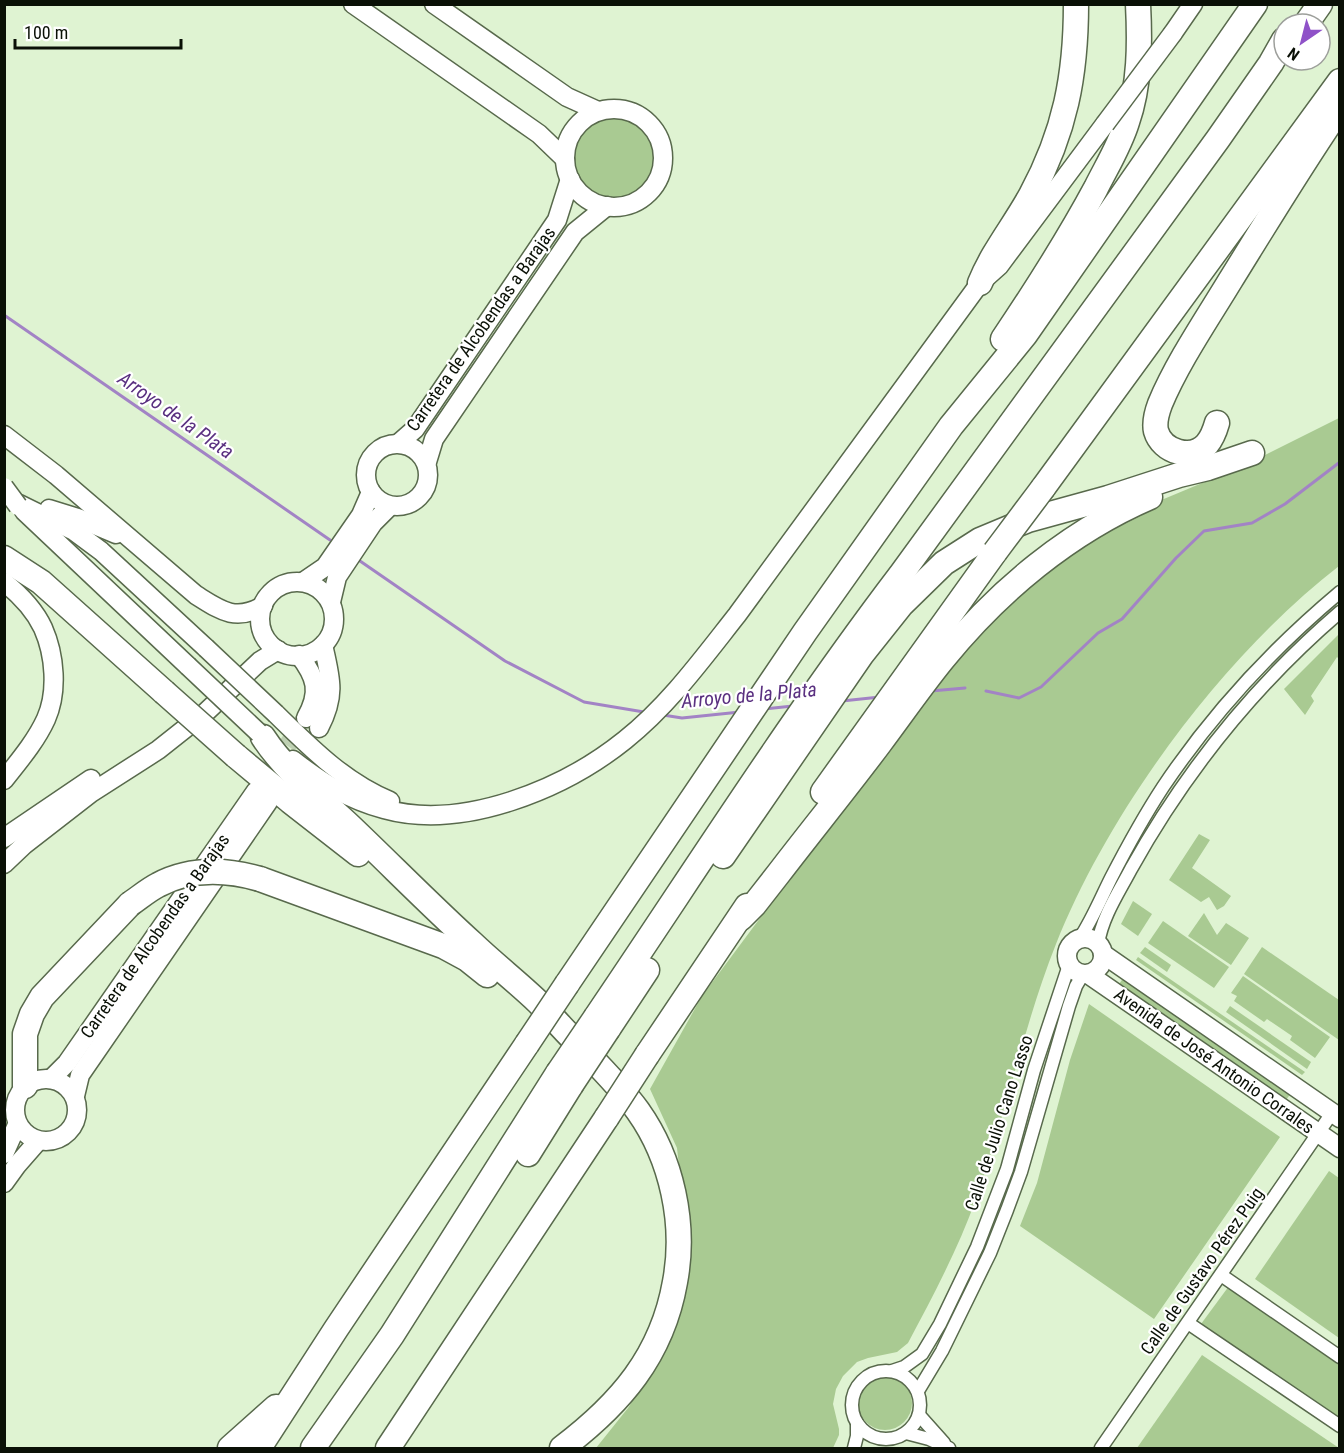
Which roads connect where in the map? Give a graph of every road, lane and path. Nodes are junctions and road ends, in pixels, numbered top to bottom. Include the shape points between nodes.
1 (353, 4) edge
2 (434, 4) edge
3 (1077, 4) edge
4 (1138, 4) edge
5 (1193, 4) edge
6 (1255, 4) edge
7 (1272, 65) edge
8 (1340, 81) edge
9 (1340, 108) edge
10 (598, 111) junction
11 (565, 159) junction
12 (570, 179) junction
13 (608, 206) junction
14 (980, 283) junction
15 (1217, 423) dead end
16 (951, 426) junction
17 (4, 435) edge
18 (399, 443) junction
19 (1252, 453) dead end
20 (427, 462) junction
21 (1208, 468) junction
22 (4, 487) edge
23 (371, 492) junction
24 (12, 501) edge
25 (390, 506) junction
26 (137, 544) junction
27 (4, 558) edge
28 (4, 582) edge
29 (303, 582) junction
30 (1340, 592) edge
31 (331, 602) junction
32 (263, 606) junction
33 (1340, 612) edge
34 (323, 645) junction
35 (856, 648) junction
36 (278, 650) junction
37 (299, 656) junction
38 (178, 733) junction
39 (261, 735) junction
40 (873, 737) junction
41 (4, 780) edge
42 (456, 813) junction
43 (4, 838) edge
44 (4, 864) edge
45 (458, 930) junction
46 (1080, 938) junction
47 (1101, 949) junction
48 (1080, 971) junction
49 (602, 1023) junction
50 (564, 1031) junction
51 (51, 1078) junction
52 (565, 1079) junction
53 (25, 1086) junction
54 (75, 1096) junction
55 (1336, 1115) edge
56 (17, 1125) junction
57 (1318, 1133) junction
58 (38, 1141) junction
59 (1340, 1148) edge
60 (4, 1154) edge
61 (4, 1183) edge
62 (1221, 1275) junction
63 (1188, 1323) junction
64 (336, 1329) junction
65 (1340, 1357) edge
66 (892, 1371) junction
67 (918, 1391) junction
68 (919, 1414) junction
69 (857, 1423) junction
70 (1340, 1426) edge
71 (906, 1433) junction
72 (887, 1439) junction
73 (949, 1448) edge
74 (230, 1449) edge
75 (259, 1449) edge
76 (313, 1449) edge
77 (333, 1449) edge
78 (388, 1449) edge
79 (562, 1449) edge
80 (854, 1449) edge
81 (877, 1449) edge
82 (1101, 1449) edge

1 - 11 street via 539,134
2 - 10 street via 567,97
3 - 14 highway via 1072,80 1051,155
4 - 16 highway via 1135,92 1115,153
5 - 14 street, bridge via 999,266
6 - 16 highway via 1025,335
7 - 35 highway via 902,573
8 - 40 highway, bridge via 918,659
9 - 15 highway via 1268,218 1164,394 1155,426 1165,445 1186,453 1208,444
10 - 11 street via 573,130
10 - 13 street via 627,111 640,117 659,139 662,153 657,181 648,192 628,204
11 - 12 street
12 - 13 street via 593,202
12 - 18 street, Carretera de Alcobendas a Barajas via 557,220 415,429
13 - 20 street, Carretera de Alcobendas a Barajas via 574,232 434,439
14 - 42 street via 737,615 663,704 626,739 576,772 507,804
16 - 64 highway, bridge via 805,632
17 - 26 street
18 - 20 street via 416,449
18 - 23 street via 382,447 372,456 366,468
19 - 21 highway
20 - 25 street via 429,476 416,501
21 - 35 highway via 1028,520 980,540 944,563
21 - 40 highway via 1117,513 1029,571 1005,592
22 - 24 street, bridge
23 - 25 street
23 - 29 street via 361,515 325,567
24 - 26 street via 78,518
24 - 39 street, bridge
24 - 42 street, bridge via 74,531 101,551 338,772 391,802
25 - 31 street via 337,576
26 - 32 street via 213,606 242,615
27 - 45 highway, bridge via 41,582 290,801
28 - 41 street via 43,627 51,657 53,691 39,732
29 - 31 street via 320,589
29 - 32 street via 286,583 272,592
30 - 46 street via 1267,659 1203,732 1132,839
31 - 34 street via 335,617 332,632
32 - 36 street via 262,630
33 - 47 street via 1247,703 1174,797 1106,918
34 - 37 street
34 - 37 street via 332,693 328,711 313,723 316,691 311,670
35 - 49 highway via 795,751
35 - 49 highway via 766,760
36 - 37 street
36 - 38 street via 260,661
38 - 43 street via 84,783
38 - 44 street via 91,793
39 - 42 street via 335,791 364,803 417,815
39 - 45 highway via 275,756
40 - 78 highway, bridge via 741,918
45 - 50 highway
46 - 47 street via 1090,938
46 - 48 street via 1067,955
47 - 48 street via 1098,969
47 - 55 street, Avenida de José Antonio Corrales
48 - 57 street, Avenida de José Antonio Corrales
48 - 66 street, Calle de Julio Cano Lasso via 1034,1070 1007,1168 940,1324 922,1354
48 - 67 street, Calle de Julio Cano Lasso via 1021,1172 995,1243
49 - 52 highway, bridge
50 - 53 highway, bridge via 444,946 260,879 210,870 157,885 130,904 42,997 25,1034
50 - 79 highway via 605,1072 638,1111 649,1131 673,1186 679,1241 671,1308 659,1340 623,1395
51 - 53 street via 37,1079
51 - 54 street via 65,1084
51 - 54 street, Carretera de Alcobendas a Barajas via 67,1063 262,796 80,1075
52 - 76 highway
52 - 77 highway via 436,1295
53 - 56 street via 14,1104
54 - 58 street via 77,1114 70,1130 56,1140
55 - 57 street, Calle de Gustavo Pérez Puig
56 - 58 street
56 - 60 street
57 - 59 street, Avenida de José Antonio Corrales
57 - 62 street, Calle de Gustavo Pérez Puig
58 - 61 street
62 - 63 street, Calle de Gustavo Pérez Puig
62 - 65 street
63 - 70 street
63 - 82 street, Calle de Gustavo Pérez Puig
64 - 74 highway via 279,1404
64 - 75 highway
66 - 67 street via 903,1375
66 - 69 street via 881,1370 861,1381 852,1401
67 - 68 street
68 - 71 street
68 - 73 street
69 - 72 street via 865,1432
69 - 80 street
71 - 72 street
71 - 73 street
72 - 81 street

